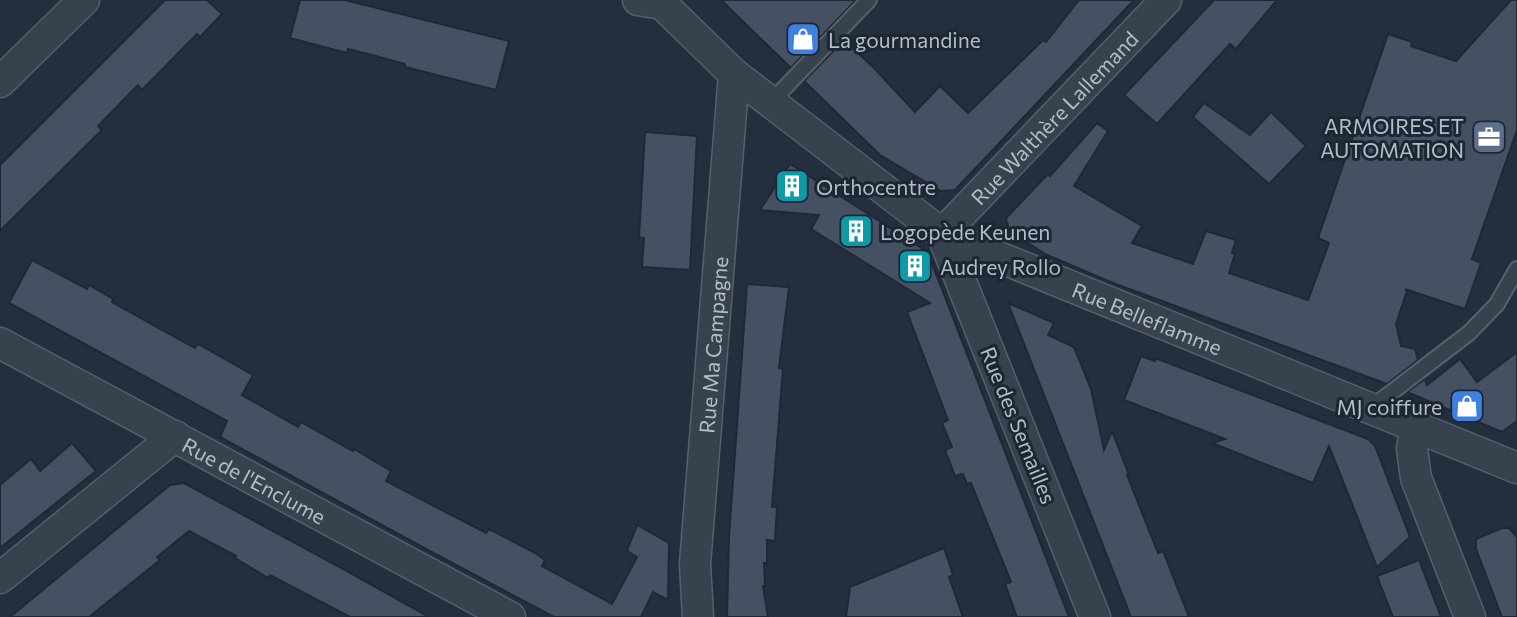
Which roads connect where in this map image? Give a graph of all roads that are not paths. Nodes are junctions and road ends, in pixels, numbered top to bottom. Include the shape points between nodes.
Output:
1 (84, 0) edge
2 (869, 0) edge
3 (1166, 0) edge
4 (653, 1) edge
5 (734, 74) junction
6 (0, 82) edge
7 (771, 102) junction
8 (942, 234) junction
9 (1517, 269) edge
10 (0, 343) edge
11 (1371, 408) junction
12 (1416, 426) junction
13 (175, 436) junction
14 (1517, 468) edge
15 (0, 578) edge
16 (499, 614) edge
17 (698, 617) edge
18 (1096, 617) edge
19 (1470, 617) edge

1 - 6 street
2 - 7 lane
3 - 8 street, Rue Walthère Lallemand
4 - 5 street, Rue Belleflamme
5 - 7 street, Rue Belleflamme
5 - 17 street, Rue Ma Campagne via 695,564
7 - 8 street, Rue Belleflamme
8 - 11 street, Rue Belleflamme
8 - 18 street, Rue des Semailles
9 - 11 lane via 1497,304 1469,333
10 - 13 street, Rue de l'Enclume
11 - 12 street, Rue Belleflamme
12 - 14 street, Rue Belleflamme
12 - 19 street via 1412,449 1416,478
13 - 15 street
13 - 16 street, Rue de l'Enclume

